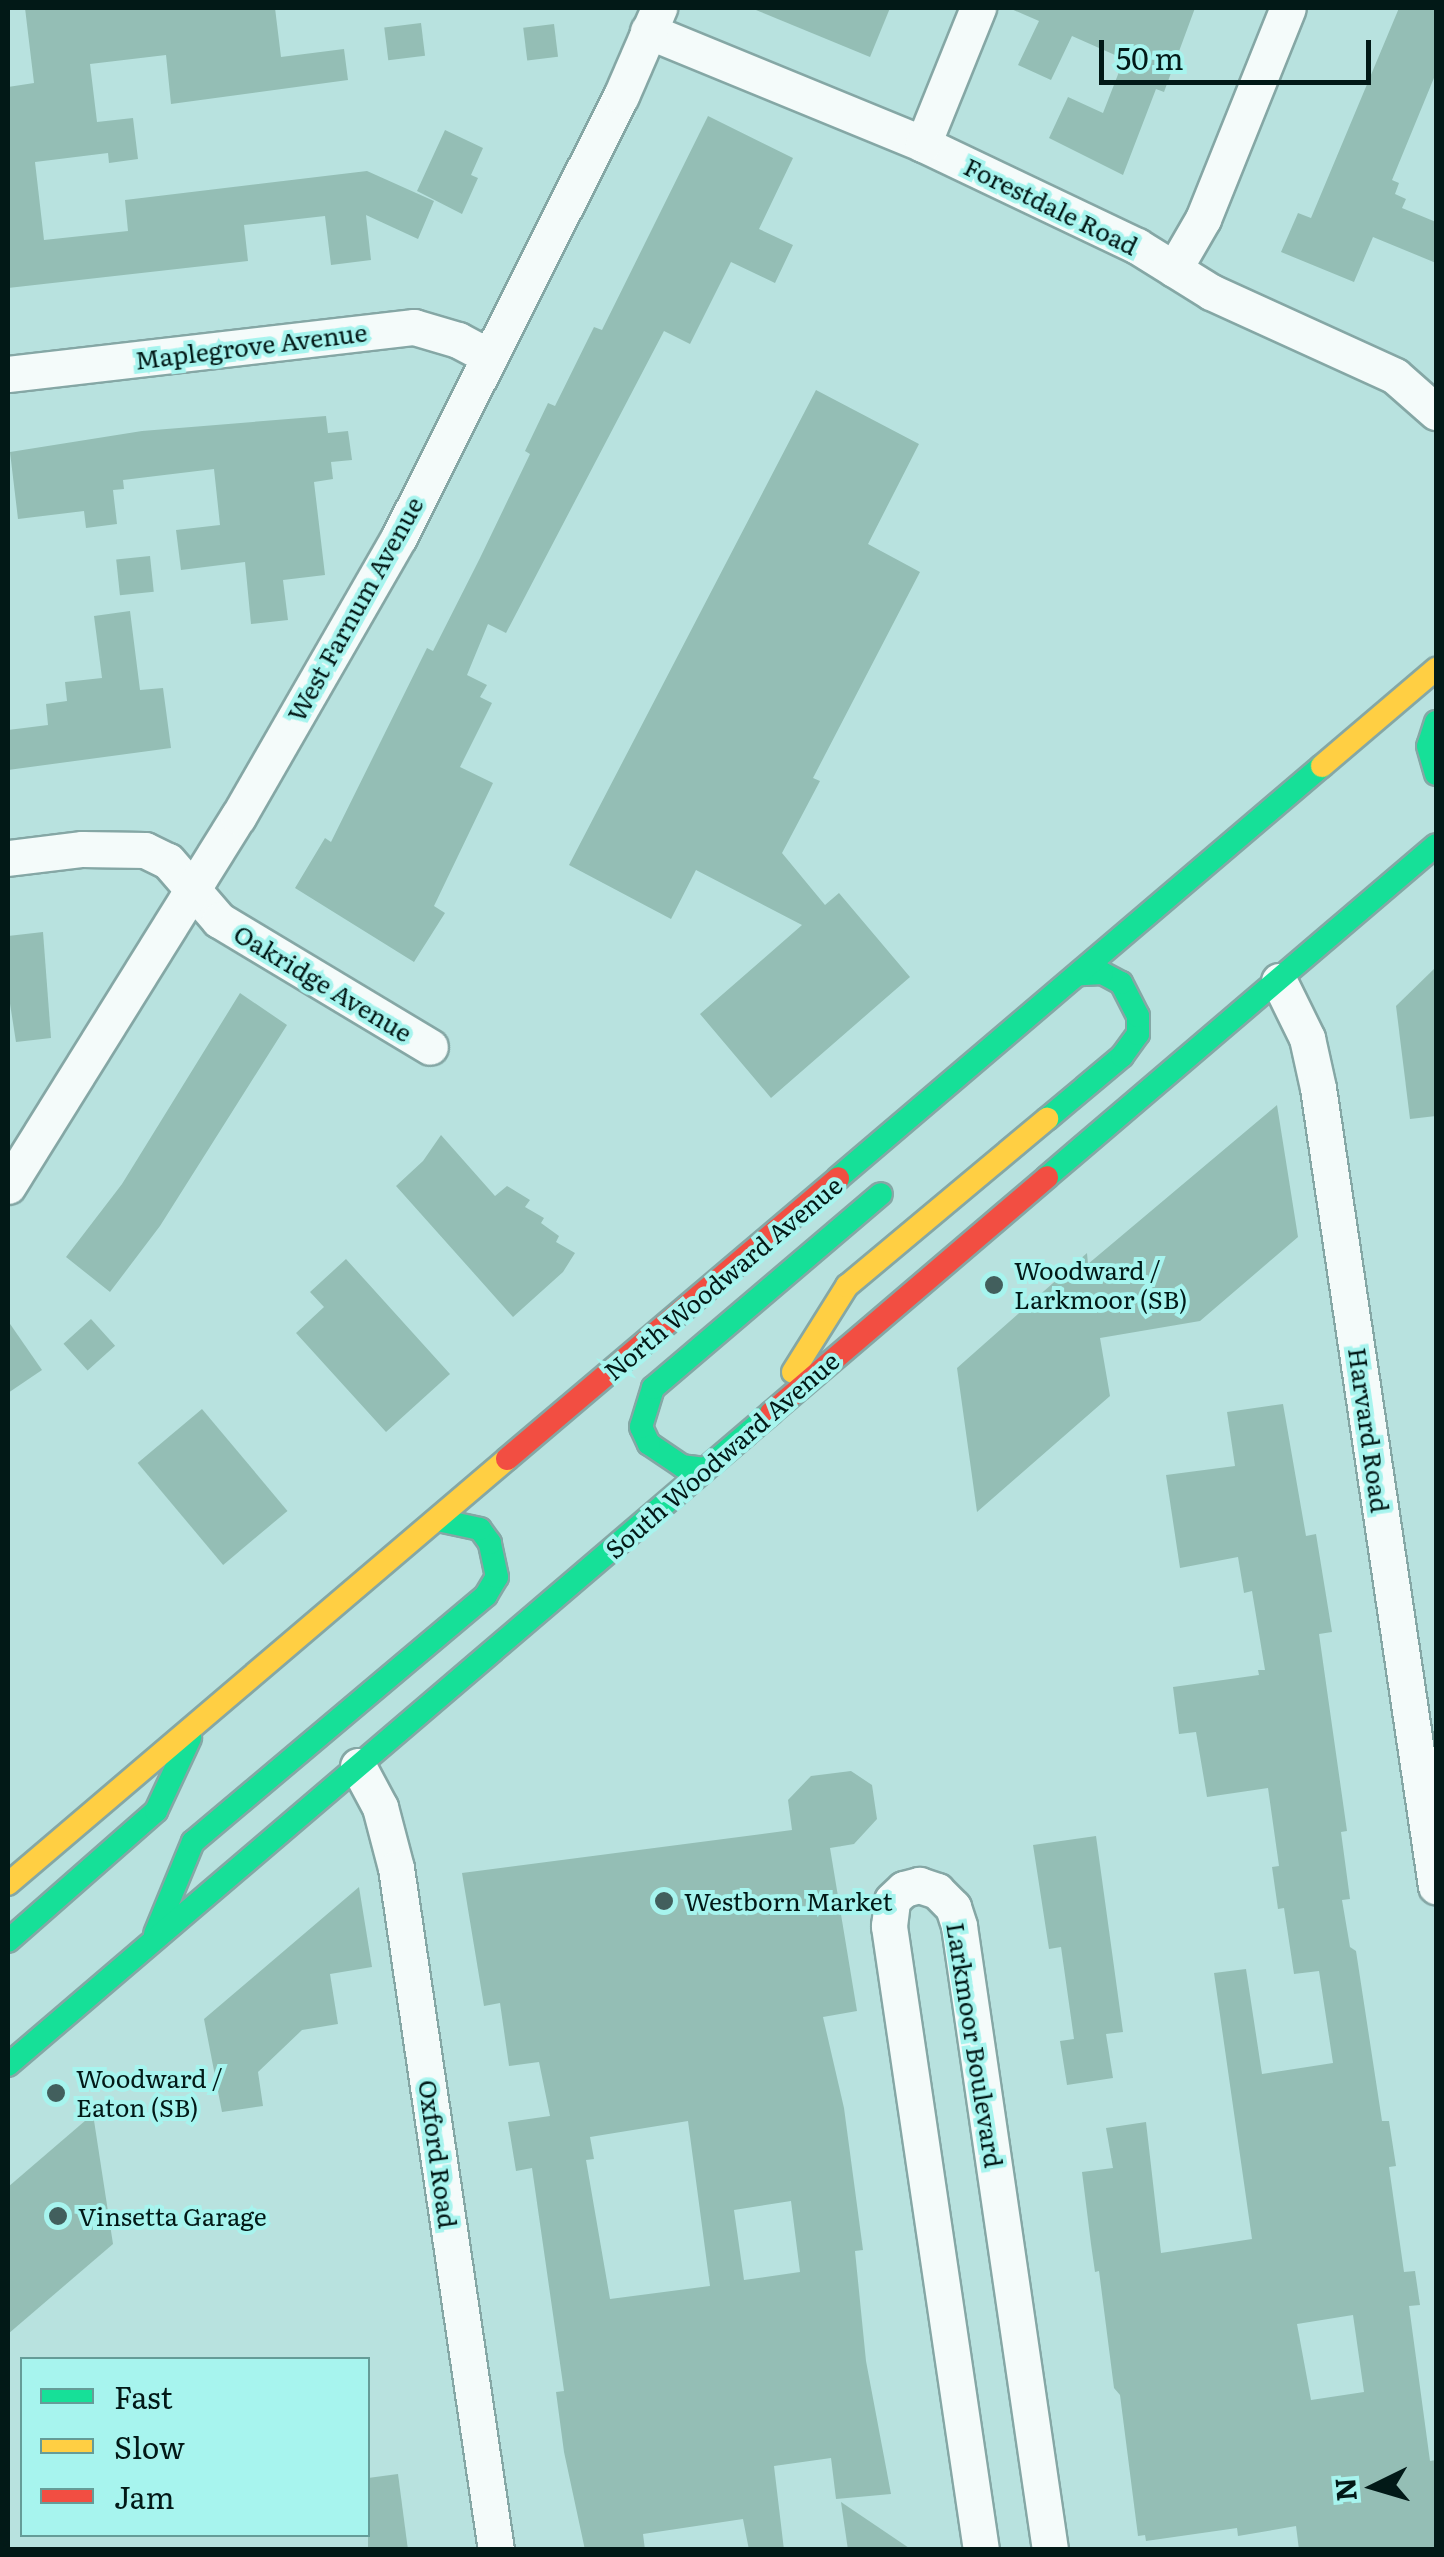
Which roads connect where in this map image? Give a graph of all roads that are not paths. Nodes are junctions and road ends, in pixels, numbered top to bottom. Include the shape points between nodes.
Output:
1 (978, 8) edge
2 (1288, 8) edge
3 (654, 19) edge
4 (923, 144) junction
5 (1174, 269) junction
6 (490, 357) junction
7 (8, 374) edge
8 (1436, 412) edge
9 (1436, 669) edge
10 (1436, 722) edge
11 (1436, 774) edge
12 (1436, 846) edge
13 (8, 858) edge
14 (193, 888) junction
15 (1080, 974) junction
16 (1279, 982) junction
17 (1010, 1034) junction
18 (430, 1047) dead end
19 (972, 1095) dead end
20 (900, 1178) dead end
21 (8, 1186) edge
22 (762, 1421) junction
23 (705, 1469) junction
24 (438, 1520) junction
25 (198, 1721) junction
26 (358, 1766) junction
27 (8, 1884) edge
28 (1436, 1886) edge
29 (8, 1941) edge
30 (152, 1941) junction
31 (8, 2065) edge
32 (496, 2550) edge
33 (980, 2550) edge
34 (1050, 2550) edge

1 - 4 street
2 - 5 street via 1203,219
3 - 4 street, Forestdale Road
3 - 6 street, West Farnum Avenue
4 - 5 street, Forestdale Road
5 - 8 street, Forestdale Road via 1246,310 1395,376
6 - 7 street, Maplegrove Avenue via 414,327
6 - 14 street, West Farnum Avenue via 398,536
9 - 15 main road, North Woodward Avenue
10 - 11 main road via 1428,746
12 - 16 main road, South Woodward Avenue
13 - 14 street, Oakridge Avenue via 145,850 168,860
14 - 18 street, Oakridge Avenue via 218,920
14 - 21 street, West Farnum Avenue
15 - 17 main road, North Woodward Avenue
15 - 22 main road via 1122,982 1138,1016 1138,1034 1122,1056 847,1286
16 - 22 main road, South Woodward Avenue
16 - 28 street, Harvard Road via 1307,1038 1316,1078
17 - 19 main road
17 - 24 main road, North Woodward Avenue
20 - 23 main road via 653,1388 642,1409 649,1444 682,1466
22 - 23 main road, South Woodward Avenue
23 - 26 main road, South Woodward Avenue
24 - 25 main road, North Woodward Avenue
24 - 30 main road via 480,1529 490,1544 498,1577 486,1595 193,1842
25 - 27 main road, North Woodward Avenue
25 - 29 main road via 156,1812
26 - 30 main road, South Woodward Avenue
26 - 32 street, Oxford Road via 380,1807 396,1868
30 - 31 main road, South Woodward Avenue
33 - 34 street, Larkmoor Boulevard via 888,1926 892,1900 919,1885 938,1891 959,1926

